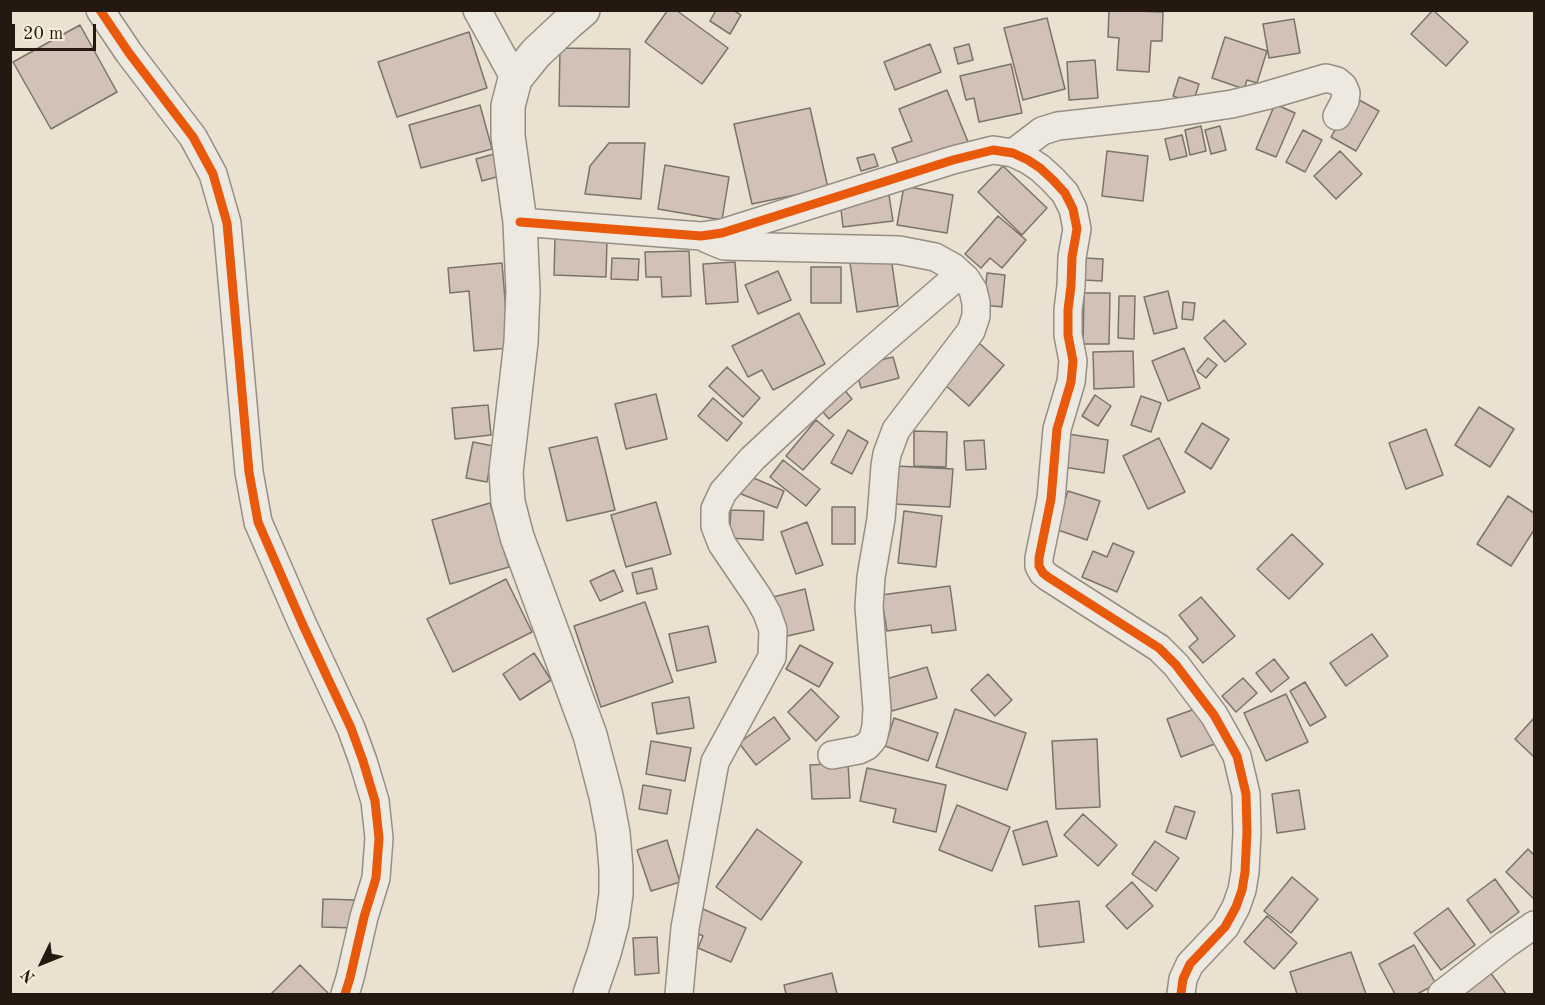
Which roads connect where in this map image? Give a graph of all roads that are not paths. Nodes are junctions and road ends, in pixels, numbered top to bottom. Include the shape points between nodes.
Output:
1 (100, 10) edge
2 (477, 10) edge
3 (583, 10) edge
4 (515, 79) junction
5 (1337, 116) dead end
6 (1013, 153) junction
7 (520, 222) junction
8 (701, 236) junction
9 (960, 274) junction
10 (832, 755) dead end
11 (1534, 925) edge
12 (345, 994) edge
13 (590, 994) edge
14 (679, 994) edge
15 (1181, 994) edge
16 (1443, 994) edge

1 - 12 street via 193,136 213,174 227,223 249,472 258,522 351,728 375,801 379,838 376,879
2 - 4 street
3 - 4 street via 536,53
4 - 7 street via 508,106 508,136
5 - 6 street via 1346,93 1337,81 1326,78 1232,104 1058,126 1042,131
6 - 8 street via 993,150 953,160 722,233
6 - 15 street via 1040,168 1065,193 1077,230 1068,310 1071,382 1057,429 1051,499 1039,566 1048,577 1159,648 1176,665 1214,715 1237,756 1246,794 1242,890 1225,927 1190,964
7 - 8 street
7 - 13 street via 522,321 506,472 508,501 516,537 590,735 613,834 616,894 612,923
8 - 9 street via 724,246 899,250 935,257
9 - 10 street via 973,290 976,303 971,331 896,430 887,454 869,607 877,709 873,739 859,750
9 - 14 street via 752,459 723,492 715,509 715,526 722,544 767,613 773,630 772,657 715,762 685,928
11 - 16 street

